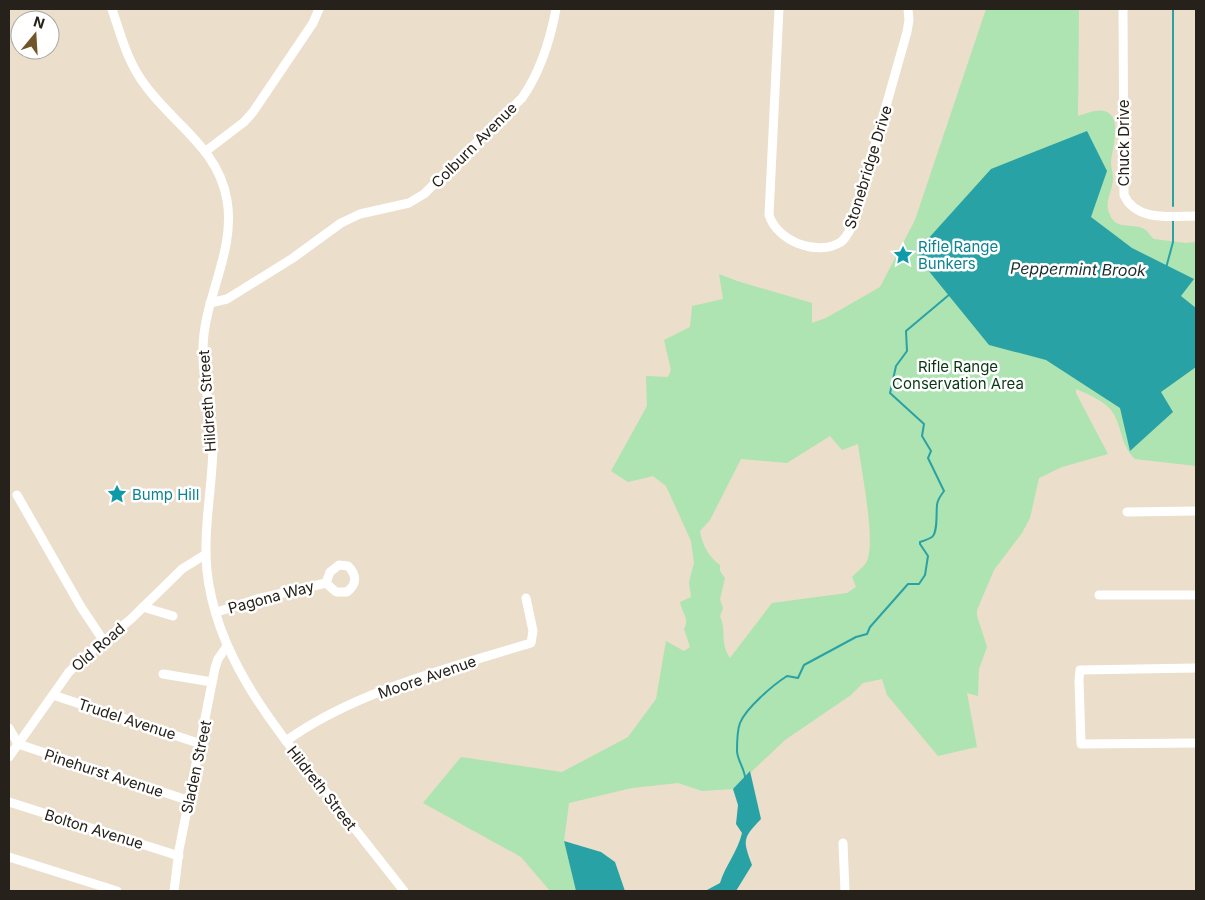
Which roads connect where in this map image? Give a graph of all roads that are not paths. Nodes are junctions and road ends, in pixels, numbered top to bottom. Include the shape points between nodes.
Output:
1 (112, 9) edge
2 (318, 9) edge
3 (556, 9) edge
4 (779, 9) edge
5 (908, 9) edge
6 (1123, 9) edge
7 (206, 152) junction
8 (1196, 216) edge
9 (210, 303) junction
10 (17, 495) dead end
11 (1196, 511) edge
12 (1126, 512) dead end
13 (206, 554) junction
14 (326, 583) dead end
15 (1099, 595) dead end
16 (1196, 595) edge
17 (526, 598) dead end
18 (143, 607) junction
19 (216, 612) junction
20 (173, 616) dead end
21 (103, 640) junction
22 (227, 646) junction
23 (1196, 668) edge
24 (163, 674) dead end
25 (212, 682) junction
26 (53, 695) junction
27 (9, 728) edge
28 (286, 741) junction
29 (1196, 743) edge
30 (18, 744) junction
31 (201, 744) junction
32 (9, 757) edge
33 (190, 801) junction
34 (9, 802) edge
35 (843, 844) dead end
36 (9, 856) edge
37 (179, 856) junction
38 (117, 891) edge
39 (174, 891) edge
40 (404, 891) edge
41 (845, 891) edge

1 - 7 street, Hildreth Street via 132,66 146,87
2 - 7 street via 313,23 253,112
3 - 9 street, Colburn Avenue via 544,57 532,84 438,183 409,203 360,214 341,223 227,299
4 - 5 street, Stonebridge Drive via 769,215 776,230 791,240 822,247 841,241 852,226 907,32
6 - 8 street, Chuck Drive via 1124,195 1128,204 1141,213
7 - 9 street, Hildreth Street via 221,176 229,217 224,258
9 - 13 street, Hildreth Street via 203,336 213,448
10 - 21 street
11 - 12 street
13 - 18 street, Old Road via 182,569
13 - 19 street, Hildreth Street
14 - 19 street, Pagona Way
15 - 16 street
17 - 28 street, Moore Avenue via 533,631 531,642 397,685 306,727
18 - 20 street
18 - 21 street, Old Road
19 - 22 street, Hildreth Street
21 - 26 street, Old Road via 69,672
22 - 25 street, Sladen Street via 218,659
22 - 28 street, Hildreth Street via 239,672
23 - 29 street via 1080,670 1080,744
24 - 25 street
25 - 31 street, Sladen Street
26 - 30 street, Old Road
26 - 31 street, Trudel Avenue
27 - 30 street
28 - 40 street, Hildreth Street
30 - 32 street, Old Road
30 - 33 street, Pinehurst Avenue
31 - 33 street, Sladen Street
33 - 37 street, Sladen Street
34 - 37 street, Bolton Avenue
35 - 41 street
36 - 38 street
37 - 39 street, Sladen Street

